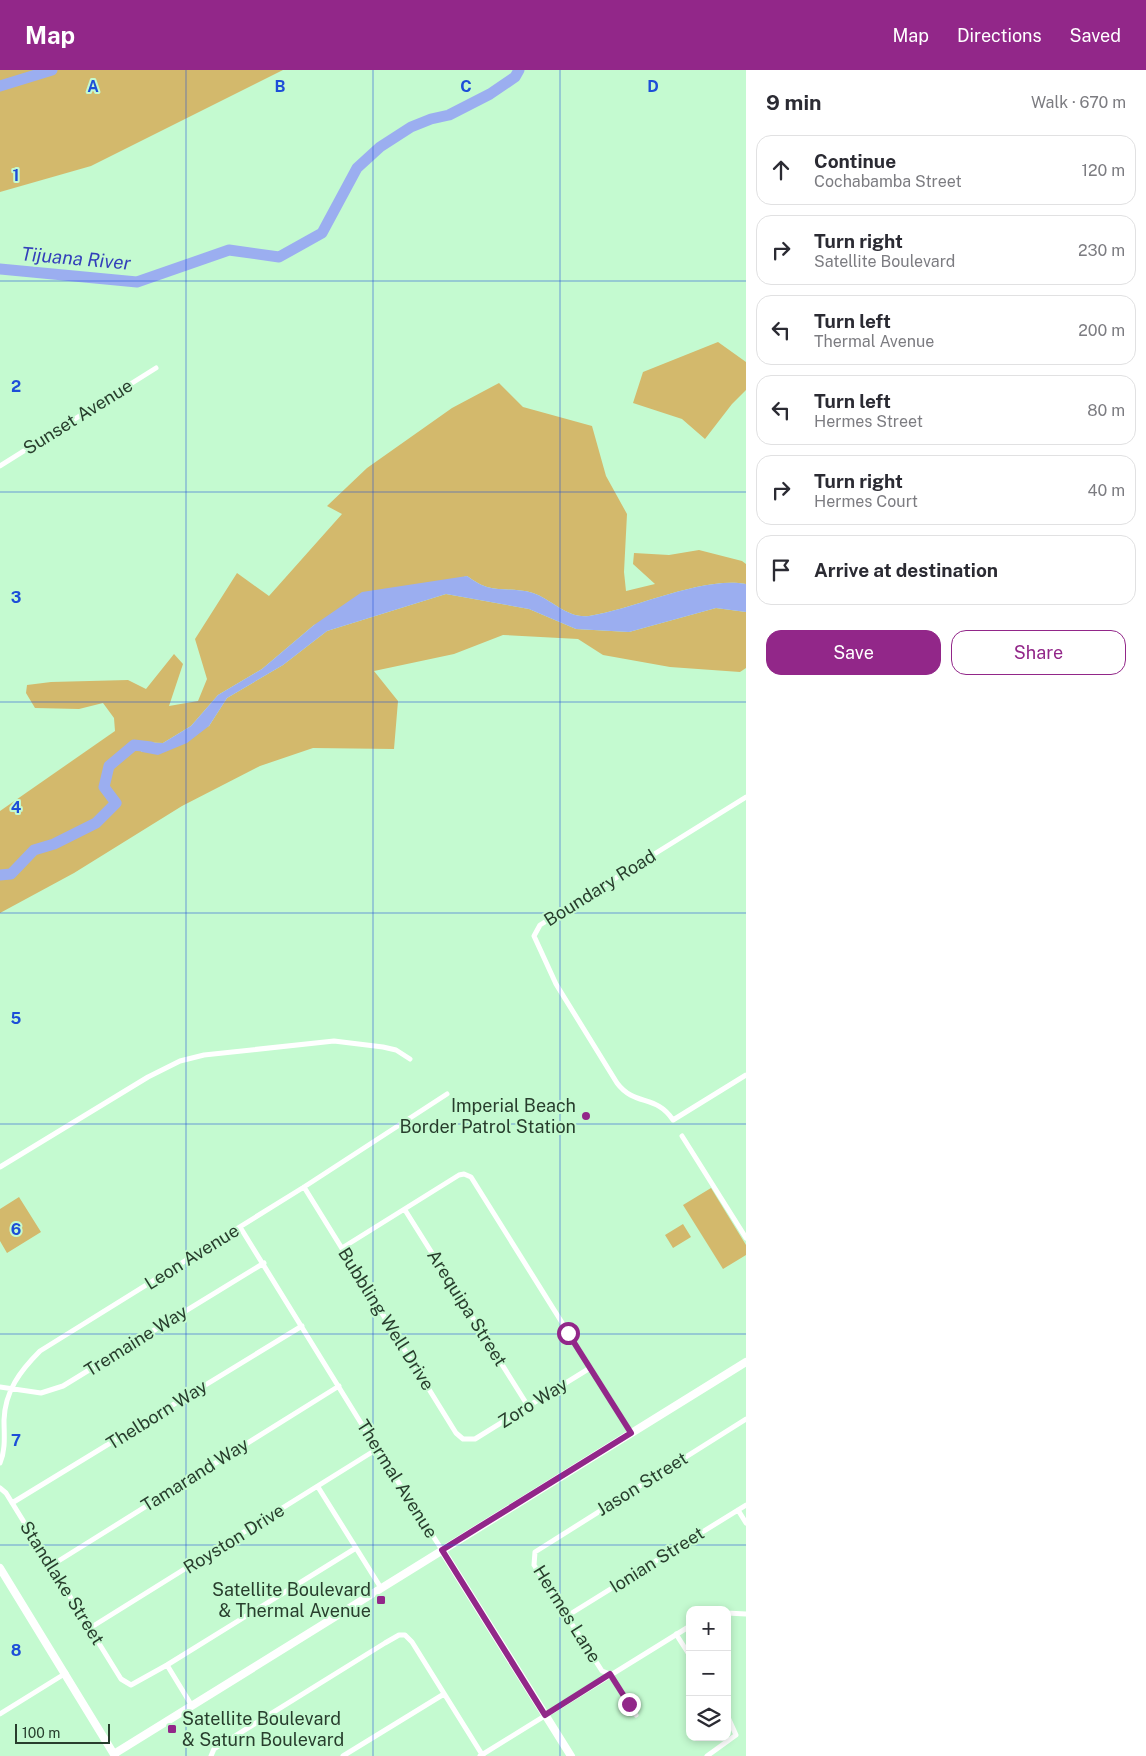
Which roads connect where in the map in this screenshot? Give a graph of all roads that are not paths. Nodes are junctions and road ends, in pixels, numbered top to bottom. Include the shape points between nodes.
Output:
1 (156, 368) dead end
2 (0, 466) edge
3 (746, 796) edge
4 (410, 1059) dead end
5 (746, 1075) edge
6 (447, 1094) dead end
7 (682, 1136) dead end
8 (0, 1167) edge
9 (304, 1187) junction
10 (405, 1210) junction
11 (240, 1227) junction
12 (746, 1238) edge
13 (342, 1248) junction
14 (264, 1263) junction
15 (302, 1326) junction
16 (746, 1362) edge
17 (590, 1368) junction
18 (339, 1386) junction
19 (0, 1387) edge
20 (11, 1387) junction
21 (528, 1406) junction
22 (746, 1419) edge
23 (631, 1433) junction
24 (475, 1439) joint
25 (377, 1449) junction
26 (0, 1463) edge
27 (318, 1487) junction
28 (0, 1488) edge
29 (12, 1503) junction
30 (746, 1505) edge
31 (738, 1510) junction
32 (746, 1523) edge
33 (356, 1548) junction
34 (537, 1549) joint
35 (442, 1550) junction
36 (52, 1565) junction
37 (0, 1568) edge
38 (381, 1588) junction
39 (731, 1613) edge
40 (746, 1614) edge
41 (567, 1616) junction
42 (90, 1628) junction
43 (686, 1628) edge
44 (676, 1634) junction
45 (687, 1651) edge
46 (167, 1665) junction
47 (66, 1673) junction
48 (610, 1674) junction
49 (444, 1694) junction
50 (192, 1706) junction
51 (0, 1714) edge
52 (545, 1715) junction
53 (636, 1715) dead end
54 (731, 1724) edge
55 (731, 1739) edge
56 (728, 1741) edge
57 (114, 1755) edge
58 (211, 1756) edge
59 (343, 1756) edge
60 (482, 1756) edge
61 (571, 1756) edge
62 (707, 1756) edge

1 - 2 street, Sunset Avenue
3 - 5 street, Boundary Road via 540,925 535,939 592,1048 621,1089 630,1096 662,1106 673,1120
4 - 8 street via 389,1048 348,1041 204,1055 180,1061
6 - 9 street, Leon Avenue
7 - 12 street
9 - 11 street, Leon Avenue
9 - 13 street, Bubbling Well Drive
10 - 13 street
10 - 17 street via 459,1175 464,1174 475,1181
10 - 21 street, Arequipa Street
11 - 14 street, Thermal Avenue
11 - 20 street, Leon Avenue via 40,1352
13 - 24 street, Bubbling Well Drive via 456,1433 463,1439
14 - 15 street, Thermal Avenue
14 - 20 street, Tremaine Way via 62,1386 42,1392 24,1392
15 - 18 street, Thermal Avenue
15 - 29 street, Thelborn Way
16 - 23 street
17 - 21 street, Zoro Way
17 - 23 street
18 - 25 street, Thermal Avenue
18 - 36 street, Tamarand Way
19 - 20 street, Tremaine Way
20 - 26 street, Leon Avenue
21 - 24 street, Zoro Way
22 - 34 street, Jason Street
23 - 35 street
25 - 27 street, Royston Drive
25 - 35 street, Thermal Avenue
27 - 33 street
27 - 42 street, Royston Drive
28 - 29 street, Standlake Street
29 - 36 street, Standlake Street
30 - 31 street, Ionian Street
31 - 32 street
31 - 41 street, Ionian Street
33 - 38 street
33 - 46 street
34 - 41 street, Hermes Lane via 532,1560 534,1565
35 - 38 street
35 - 52 street, Thermal Avenue
36 - 42 street, Standlake Street
37 - 47 street
38 - 50 street
39 - 40 street
41 - 48 street, Hermes Lane via 602,1671
42 - 46 street, Standlake Street via 123,1682 135,1684
43 - 44 street
44 - 45 street
44 - 48 street
46 - 50 street
47 - 51 street
47 - 57 street
48 - 52 street
48 - 53 street, Hermes Lane
49 - 58 street via 409,1638 406,1635 394,1637 214,1749
49 - 59 street
49 - 60 street
50 - 57 street
52 - 60 street
52 - 61 street, Thermal Avenue
54 - 55 street via 736,1735
56 - 62 street

